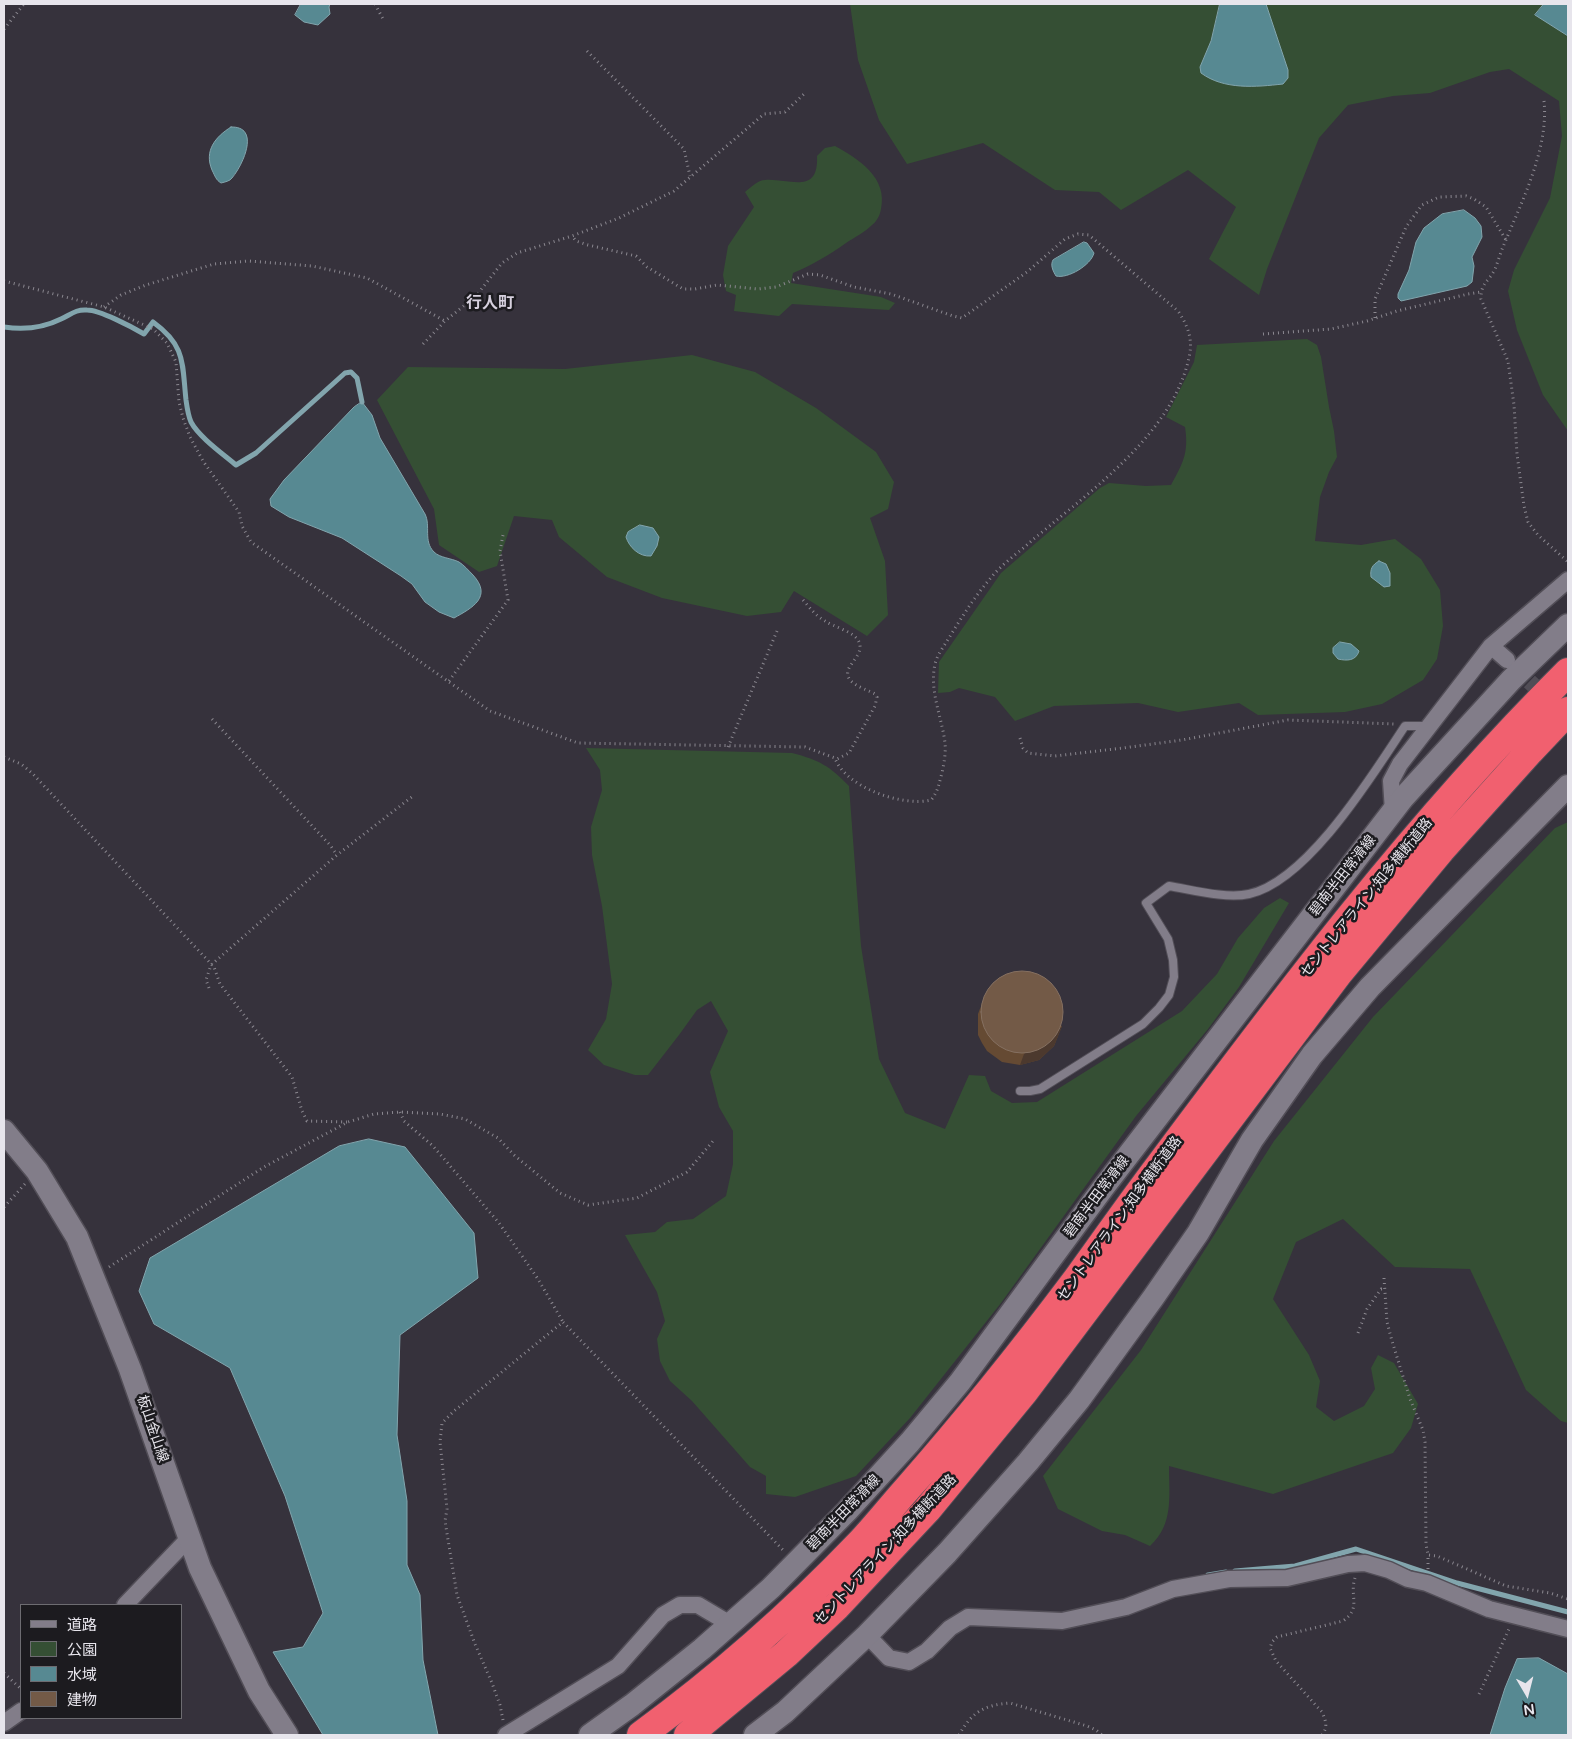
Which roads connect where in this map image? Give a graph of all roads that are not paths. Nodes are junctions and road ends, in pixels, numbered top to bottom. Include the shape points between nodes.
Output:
1 (1568, 580) edge
2 (1568, 625) edge
3 (1491, 646) junction
4 (1507, 660) tunnel mouth
5 (1568, 672) edge
6 (1568, 711) edge
7 (1429, 726) junction
8 (1568, 786) edge
9 (1393, 811) junction
10 (1020, 1090) dead end
11 (4, 1131) edge
12 (190, 1536) junction
13 (126, 1604) edge
14 (730, 1624) junction
15 (1568, 1629) edge
16 (867, 1635) junction
17 (20, 1712) edge
18 (4, 1723) edge
19 (505, 1732) edge
20 (287, 1735) edge
21 (590, 1735) edge
22 (641, 1735) edge
23 (688, 1735) edge
24 (755, 1735) edge

1 - 3 street
2 - 9 main road, 碧南半田常滑線 via 1512,680
3 - 4 street
3 - 7 street
5 - 22 highway, セントレアライン;知多横断道路 via 1475,769 1404,850 1300,979 1074,1282 938,1453 862,1540 767,1634
6 - 23 highway, セントレアライン;知多横断道路 via 1442,850 1338,974 1024,1392 927,1510 837,1606 786,1654
7 - 9 street via 1390,781
7 - 10 lane via 1406,726 1342,819 1289,873 1270,885 1249,894 1230,895 1169,886 1146,903 1168,938 1174,977 1168,995 1143,1024 1040,1089
8 - 16 main road via 1370,988 1312,1055 1252,1140 1198,1233 1079,1400 954,1546
9 - 14 main road, 碧南半田常滑線 via 1103,1188 960,1382 847,1511 771,1588
11 - 12 main road, 板山金山線 via 37,1170 77,1237 130,1368
12 - 13 street
12 - 20 main road, 板山金山線 via 200,1568 259,1691
14 - 19 street via 698,1606 680,1606 663,1615 618,1666
14 - 21 main road, 碧南半田常滑線 via 632,1705
15 - 16 street via 1489,1609 1427,1583 1365,1563 1329,1567 1287,1578 1230,1579 1173,1589 1126,1607 1062,1621 968,1617 909,1662 889,1658
16 - 24 main road via 785,1712
17 - 18 street

